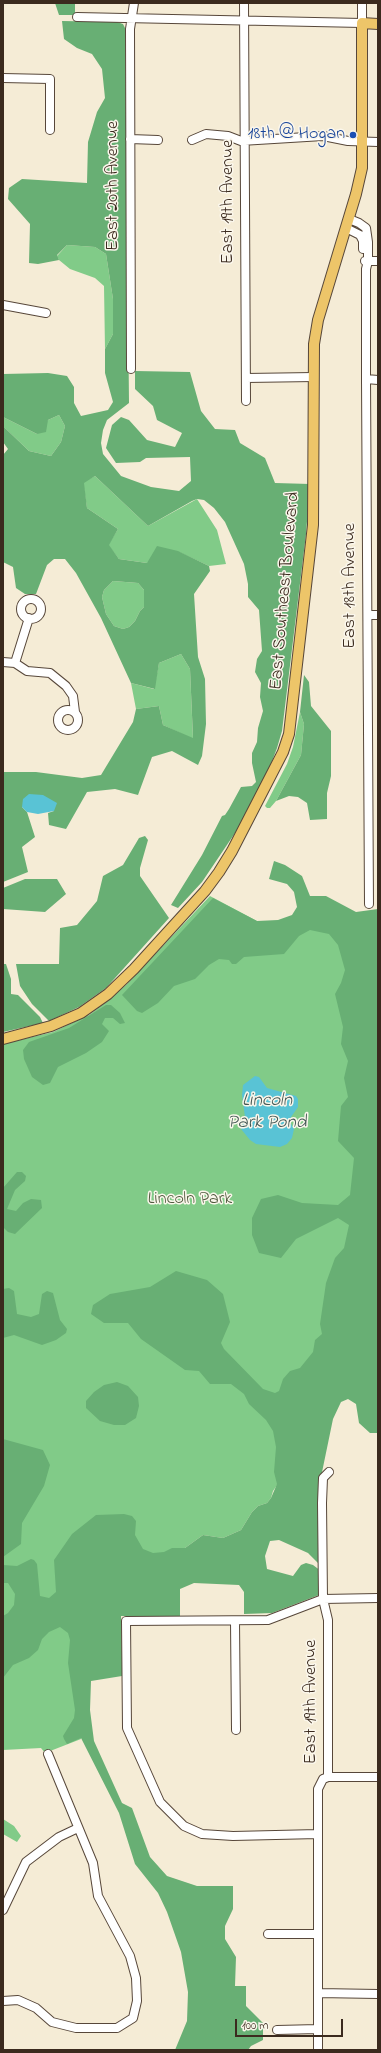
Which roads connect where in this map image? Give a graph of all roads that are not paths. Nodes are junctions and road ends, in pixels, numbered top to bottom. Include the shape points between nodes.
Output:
1 (134, 3) edge
2 (244, 3) edge
3 (362, 3) edge
4 (77, 17) dead end
5 (132, 19) junction
6 (244, 22) junction
7 (362, 23) junction
8 (378, 24) edge
9 (3, 78) edge
10 (50, 130) dead end
11 (130, 139) junction
12 (158, 140) dead end
13 (192, 140) dead end
14 (244, 141) junction
15 (363, 142) junction
16 (378, 142) edge
17 (347, 224) junction
18 (378, 262) edge
19 (366, 264) junction
20 (3, 304) edge
21 (46, 313) dead end
22 (131, 369) dead end
23 (314, 377) junction
24 (246, 378) junction
25 (366, 380) junction
26 (378, 380) edge
27 (246, 401) dead end
28 (368, 615) junction
29 (378, 615) edge
30 (29, 618) dead end
31 (3, 662) edge
32 (15, 663) junction
33 (75, 712) dead end
34 (369, 855) junction
35 (378, 855) edge
36 (369, 904) dead end
37 (3, 1039) edge
38 (329, 1472) dead end
39 (378, 1598) edge
40 (323, 1599) junction
41 (235, 1621) junction
42 (236, 1730) dead end
43 (48, 1754) dead end
44 (378, 1776) edge
45 (328, 1777) junction
46 (78, 1828) junction
47 (318, 1834) junction
48 (3, 1910) edge
49 (268, 1934) dead end
50 (318, 1934) junction
51 (318, 1993) junction
52 (378, 1994) edge
53 (3, 2001) edge
54 (278, 2030) dead end
55 (318, 2030) junction
56 (318, 2050) edge

1 - 5 street, East 20th Avenue
2 - 6 street, East 19th Avenue
3 - 7 street
4 - 5 street
5 - 6 street
5 - 11 street, East 20th Avenue
6 - 7 street
6 - 14 street, East 19th Avenue
7 - 8 main road
7 - 15 main road
9 - 10 street via 50,79
11 - 12 street
11 - 22 street, East 20th Avenue
13 - 14 street via 206,134 228,136
14 - 15 street via 323,136
14 - 24 street, East 19th Avenue
15 - 16 street
15 - 17 main road via 360,178
17 - 19 street, East 18th Avenue via 362,238
17 - 23 main road, East Southeast Boulevard via 318,320 314,344
18 - 19 street
19 - 25 street, East 18th Avenue
20 - 21 street
23 - 24 street
23 - 37 main road, East Southeast Boulevard via 313,525 289,734 277,767 237,841 205,891 134,969 93,1006 51,1026
24 - 27 street, East 19th Avenue
25 - 26 street
25 - 28 street, East 18th Avenue
28 - 29 street
28 - 34 street, East 18th Avenue
30 - 32 street
31 - 32 street
32 - 33 street via 27,671 50,674 66,686 73,696
34 - 35 street
34 - 36 street, East 18th Avenue
38 - 40 street, East 19th Avenue via 323,1478 322,1487
39 - 40 street
40 - 41 street via 276,1618
40 - 45 street, East 19th Avenue via 328,1620
41 - 42 street
41 - 47 street via 126,1621 127,1728 160,1802 184,1826 202,1834 233,1836
43 - 46 street
44 - 45 street
45 - 47 street, East 19th Avenue via 323,1779 318,1789
46 - 48 street via 59,1837 26,1862
46 - 53 street via 94,1863 98,1896 130,1956 136,1978 137,2001 133,2018 117,2028 76,2028 52,2022 36,2008 18,2000
47 - 50 street, East 19th Avenue
49 - 50 street
50 - 51 street, East 19th Avenue
51 - 52 street
51 - 55 street, East 19th Avenue
54 - 55 street
55 - 56 street, East 19th Avenue

